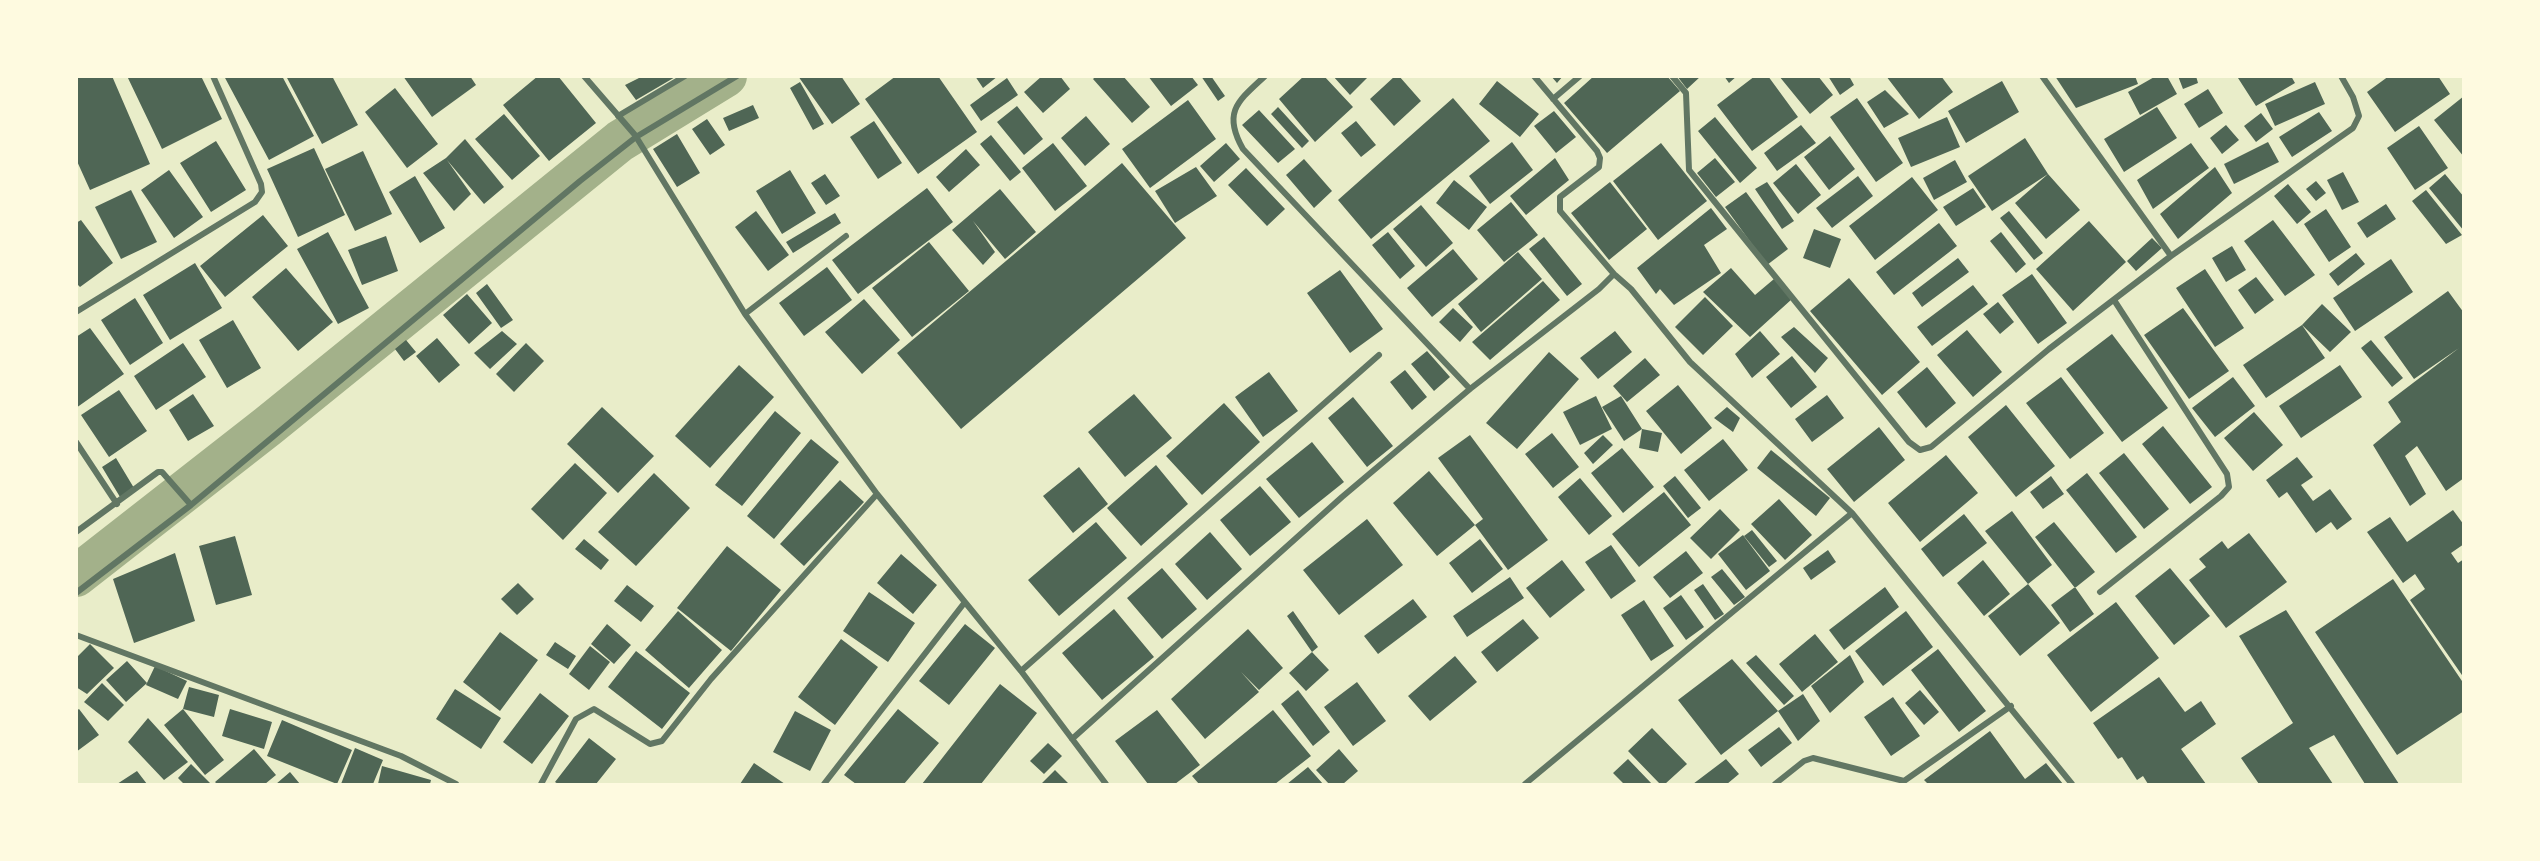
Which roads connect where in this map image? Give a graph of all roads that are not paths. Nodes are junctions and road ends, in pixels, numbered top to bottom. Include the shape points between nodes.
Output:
1 (213, 76) edge
2 (584, 76) edge
3 (685, 76) edge
4 (737, 76) edge
5 (1265, 76) edge
6 (1534, 76) edge
7 (1580, 76) edge
8 (1672, 76) edge
9 (2042, 76) edge
10 (2340, 76) edge
11 (1553, 99) junction
12 (618, 116) junction
13 (636, 136) junction
14 (846, 236) dead end
15 (2170, 256) junction
16 (1614, 274) junction
17 (2114, 300) junction
18 (76, 312) edge
19 (745, 314) junction
20 (1379, 355) dead end
21 (1470, 389) junction
22 (76, 442) edge
23 (877, 494) junction
24 (117, 504) junction
25 (192, 505) junction
26 (1852, 513) junction
27 (76, 532) edge
28 (2100, 592) dead end
29 (76, 593) edge
30 (965, 602) junction
31 (76, 635) edge
32 (1021, 671) junction
33 (2011, 706) junction
34 (1072, 739) junction
35 (456, 784) edge
36 (541, 784) edge
37 (825, 784) edge
38 (1106, 784) edge
39 (1525, 784) edge
40 (1775, 784) edge
41 (2072, 784) edge

1 - 18 street via 262,192 255,202
2 - 12 street
3 - 12 street
4 - 13 street
5 - 21 street via 1238,100 1233,113 1234,133 1243,148
6 - 11 street
7 - 11 street
8 - 17 street via 1686,93 1689,170 1909,442 1920,450 1931,447
9 - 15 street
10 - 15 street via 2359,116 2353,128
11 - 16 street via 1600,158 1599,167 1560,197 1560,211
12 - 13 street
13 - 19 street
13 - 25 street
14 - 19 street
15 - 17 street
16 - 21 street
16 - 26 street via 1631,289 1690,362
17 - 28 street via 2227,474 2229,487
19 - 23 street
20 - 32 street
21 - 34 street via 1342,497
22 - 24 street
23 - 30 street
23 - 36 street via 711,679 662,741 650,744 594,709 584,712 576,719
24 - 25 street via 155,473 162,472
24 - 27 street
25 - 29 street
26 - 33 street
26 - 39 street
30 - 32 street
30 - 37 street
31 - 35 street via 401,756
32 - 34 street
33 - 40 street via 1904,781 1813,758
33 - 41 street
34 - 38 street

